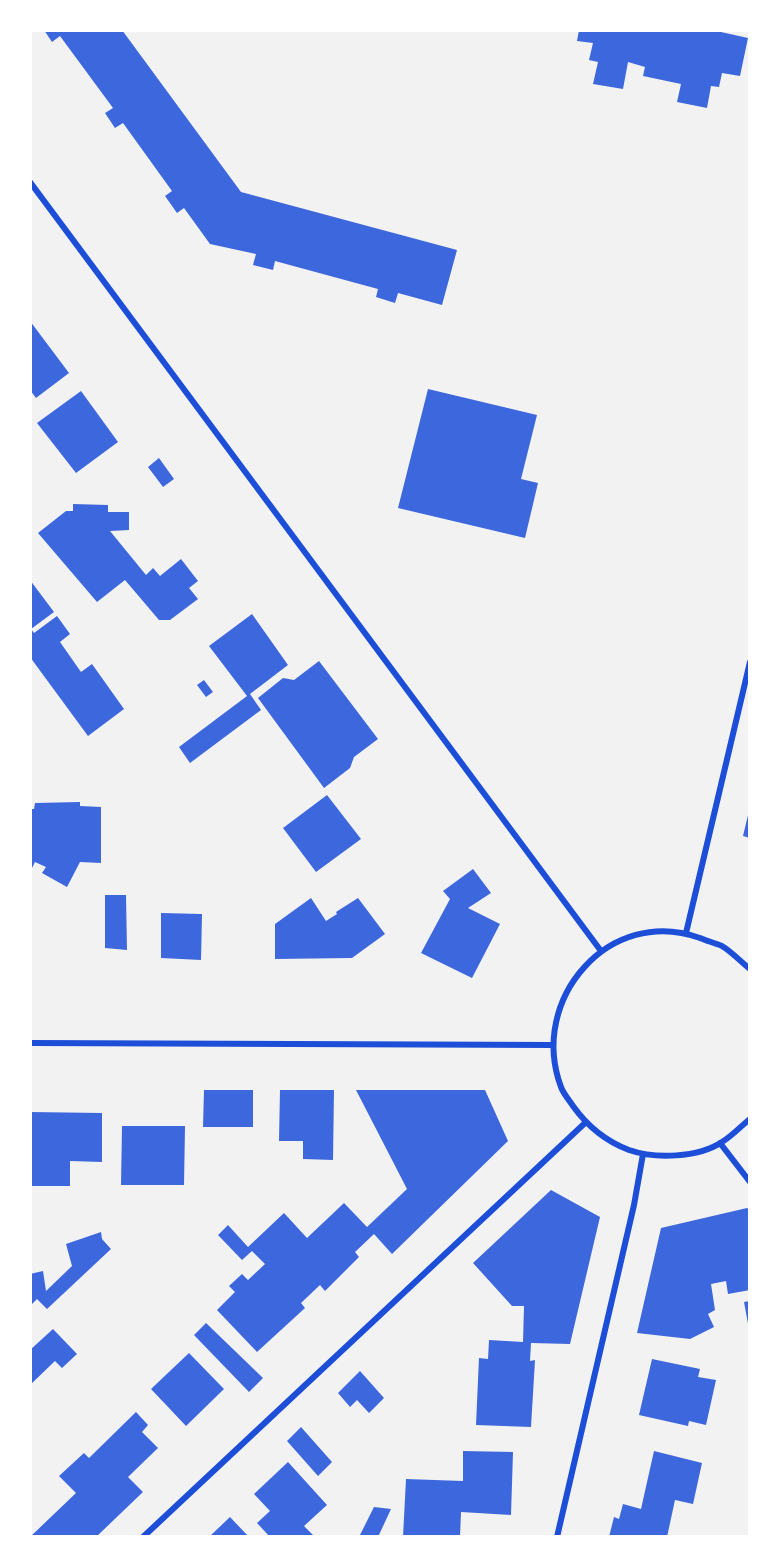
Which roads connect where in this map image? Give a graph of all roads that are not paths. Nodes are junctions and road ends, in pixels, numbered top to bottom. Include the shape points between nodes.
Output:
1 (30, 182) edge
2 (750, 662) edge
3 (686, 933) junction
4 (601, 951) junction
5 (750, 969) edge
6 (30, 1043) edge
7 (553, 1045) junction
8 (750, 1119) edge
9 (585, 1123) junction
10 (720, 1143) junction
11 (643, 1154) junction
12 (750, 1182) edge
13 (143, 1537) edge
14 (556, 1537) edge

1 - 4 street
2 - 3 street
3 - 4 street via 656,932 628,938
3 - 5 street via 721,946
4 - 7 street via 575,977 566,993 558,1010
6 - 7 street
7 - 9 street via 561,1088
8 - 10 street
9 - 11 street via 612,1143
9 - 13 street
10 - 11 street via 683,1156
10 - 12 street
11 - 14 street

